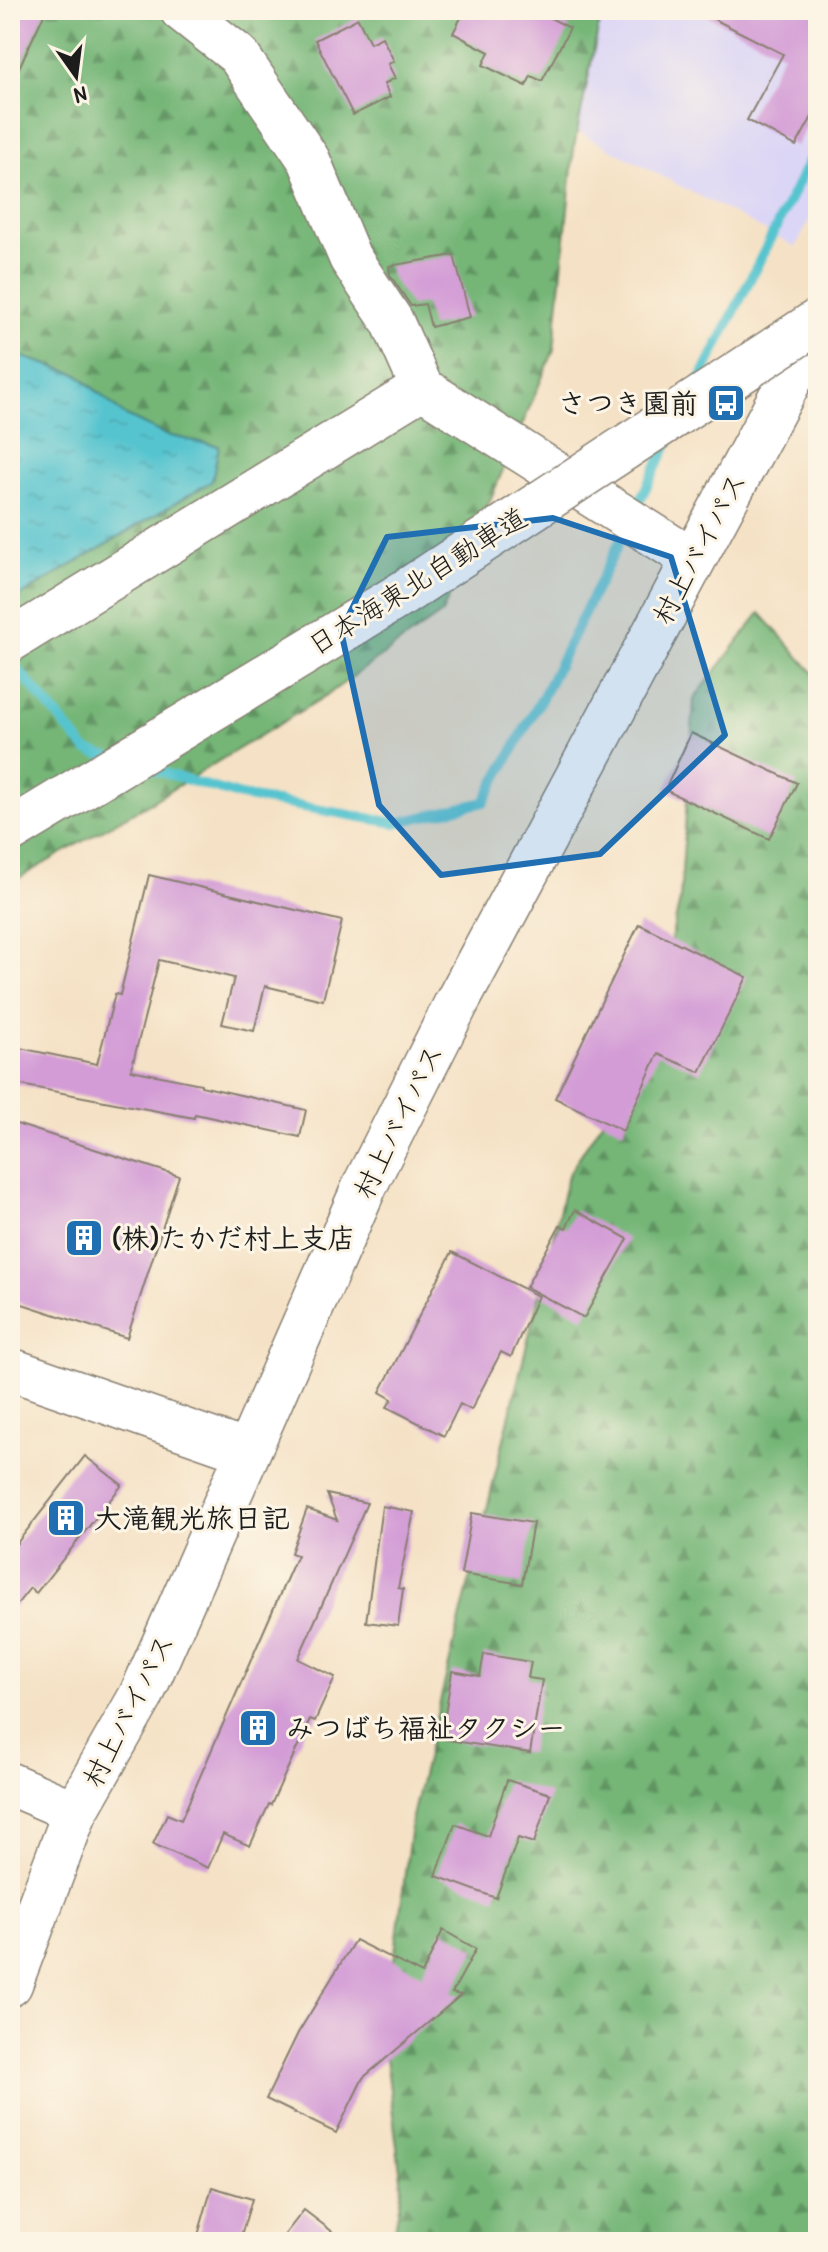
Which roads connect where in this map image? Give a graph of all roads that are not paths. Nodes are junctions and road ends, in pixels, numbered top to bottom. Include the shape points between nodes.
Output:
1 (181, 10) edge
2 (818, 324) edge
3 (422, 388) junction
4 (693, 560) junction
5 (10, 641) edge
6 (10, 831) edge
7 (10, 1369) edge
8 (248, 1452) junction
9 (10, 1784) edge
10 (75, 1812) junction
11 (10, 1984) edge

1 - 3 street via 238,55 309,160 350,258 392,321
2 - 4 highway, 村上バイパス
2 - 6 highway, 日本海東北自動車道, bridge via 402,594
3 - 4 street
3 - 5 street
4 - 8 highway, 村上バイパス via 387,1142
7 - 8 street
8 - 10 highway, 村上バイパス via 141,1696
9 - 10 street
10 - 11 highway, 村上バイパス

